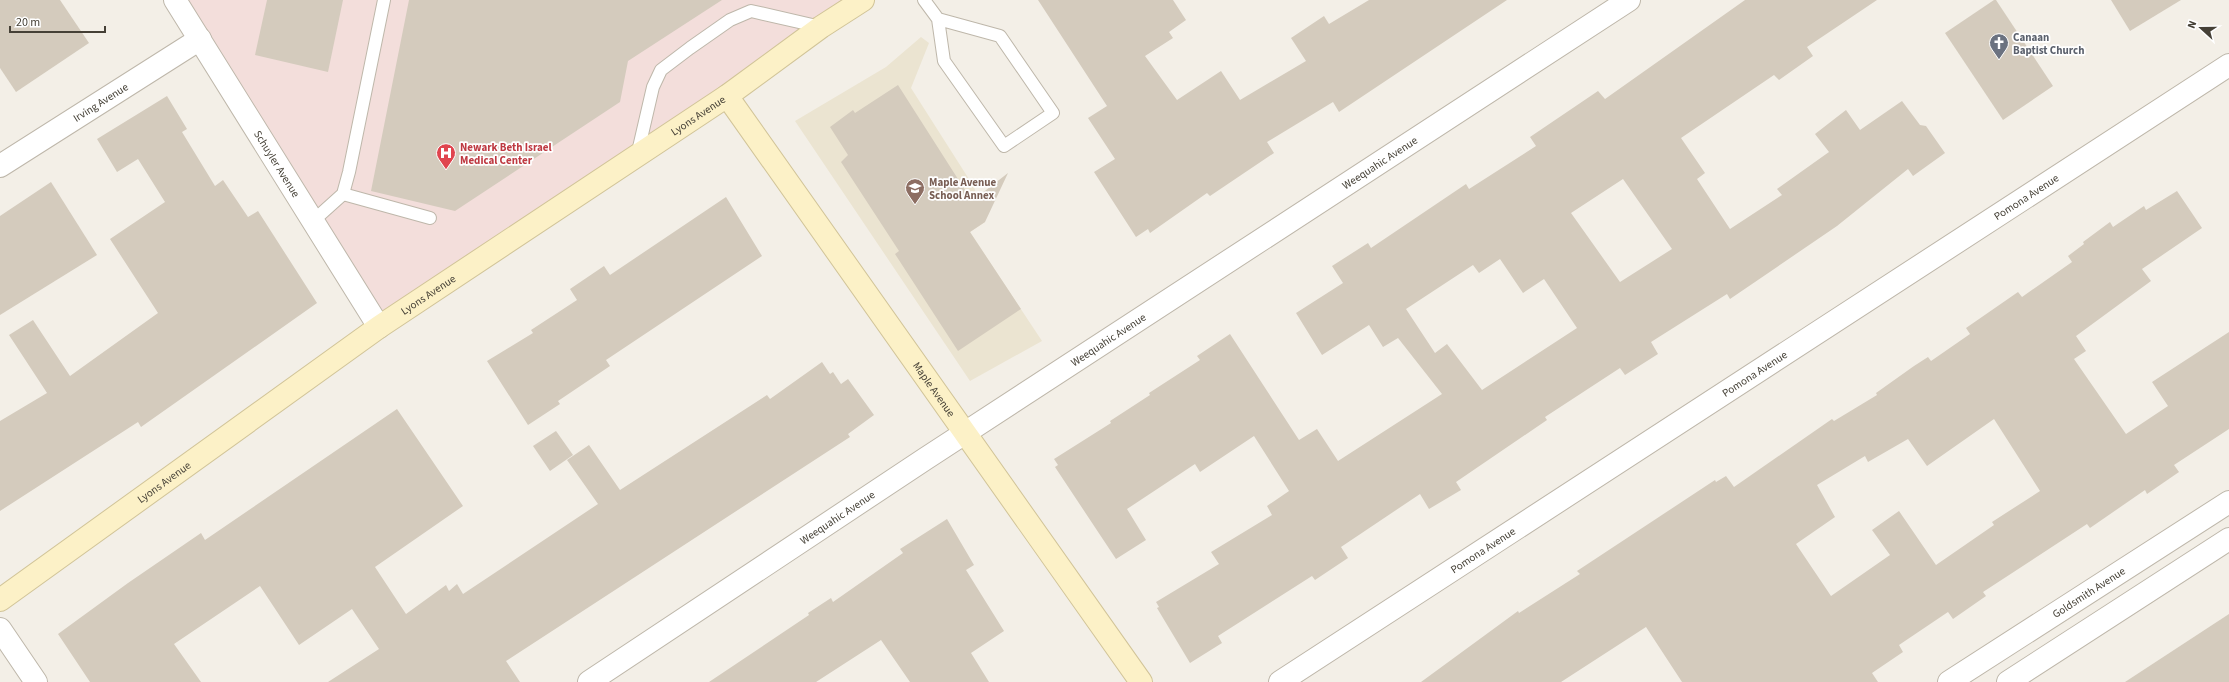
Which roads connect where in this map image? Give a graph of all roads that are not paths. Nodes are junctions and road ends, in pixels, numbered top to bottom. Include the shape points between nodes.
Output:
1 (175, 0) edge
2 (384, 0) edge
3 (863, 0) edge
4 (924, 0) edge
5 (1629, 0) edge
6 (938, 19) junction
7 (821, 26) junction
8 (200, 39) junction
9 (2229, 66) edge
10 (727, 96) junction
11 (637, 157) junction
12 (0, 166) edge
13 (343, 194) junction
14 (430, 218) dead end
15 (313, 221) junction
16 (379, 328) junction
17 (966, 433) junction
18 (2226, 509) edge
19 (2229, 538) edge
20 (0, 600) edge
21 (0, 629) edge
22 (2007, 645) junction
23 (2016, 677) edge
24 (36, 682) edge
25 (589, 682) edge
26 (1142, 682) edge
27 (1280, 682) edge
28 (1949, 682) edge

1 - 8 street, Schuyler Avenue
2 - 13 lane via 350,172
3 - 7 main road, Lyons Avenue
4 - 6 lane
5 - 17 street, Weequahic Avenue
6 - 6 lane via 944,61 1004,146 1053,113 1000,36
7 - 10 main road, Lyons Avenue
7 - 11 lane via 751,11 730,20 690,48 661,70 658,76 653,87
8 - 12 street, Irving Avenue
8 - 15 street, Schuyler Avenue
9 - 27 street, Pomona Avenue
10 - 11 main road, Lyons Avenue
10 - 17 main road, Maple Avenue
11 - 16 main road, Lyons Avenue
13 - 14 lane
13 - 15 lane
15 - 16 street, Schuyler Avenue
16 - 20 main road, Lyons Avenue
17 - 25 street, Weequahic Avenue
17 - 26 main road, Maple Avenue
18 - 22 street, Goldsmith Avenue
19 - 23 street
21 - 24 street
22 - 23 street
22 - 28 street, Goldsmith Avenue

